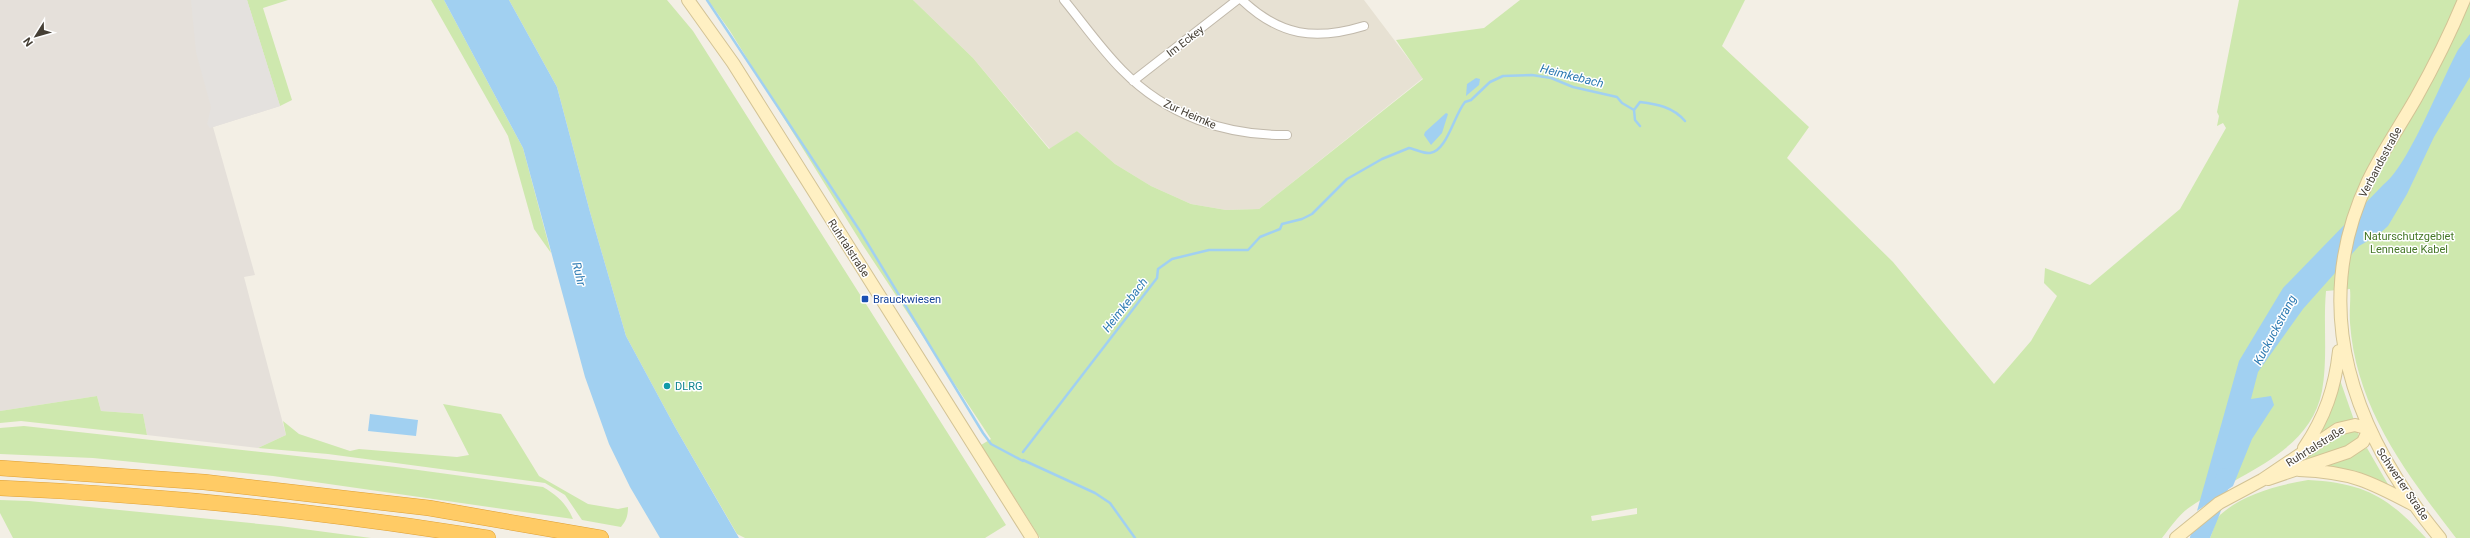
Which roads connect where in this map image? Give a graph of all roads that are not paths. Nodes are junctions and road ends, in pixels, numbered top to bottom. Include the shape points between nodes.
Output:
1 (688, 0) edge
2 (1064, 0) edge
3 (1237, 0) edge
4 (1242, 0) edge
5 (2464, 0) edge
6 (1364, 26) dead end
7 (1133, 81) junction
8 (1287, 136) dead end
9 (2341, 336) junction
10 (2369, 429) junction
11 (2301, 454) junction
12 (0, 468) edge
13 (2299, 470) junction
14 (2262, 480) junction
15 (0, 488) edge
16 (2417, 507) junction
17 (2180, 534) edge
18 (488, 538) edge
19 (601, 538) edge
20 (1032, 538) edge
21 (2440, 538) edge

1 - 20 main road, Ruhrtalstraße via 733,63
2 - 7 street, Zur Heimke
3 - 7 street, Im Eckey
4 - 6 street via 1276,26 1305,34 1324,35
5 - 9 main road, Verbandsstraße via 2438,57 2361,197 2347,245 2342,274
7 - 8 street, Zur Heimke via 1167,106 1210,125 1268,137
9 - 10 main road, Verbandsstraße via 2349,376
9 - 11 main road via 2332,395 2323,419
10 - 11 main road, Ruhrtalstraße via 2354,425 2344,426
10 - 13 main road, Ruhrtalstraße via 2363,442 2354,449
10 - 16 main road, Schwerter Straße via 2388,464
11 - 14 main road, Ruhrtalstraße
12 - 19 highway via 204,482 429,508
13 - 14 main road, Ruhrtalstraße
13 - 16 main road via 2340,473 2360,478
14 - 17 main road, Ruhrtalstraße via 2219,503
15 - 18 highway via 205,502 427,528
16 - 21 main road, Schwerter Straße

